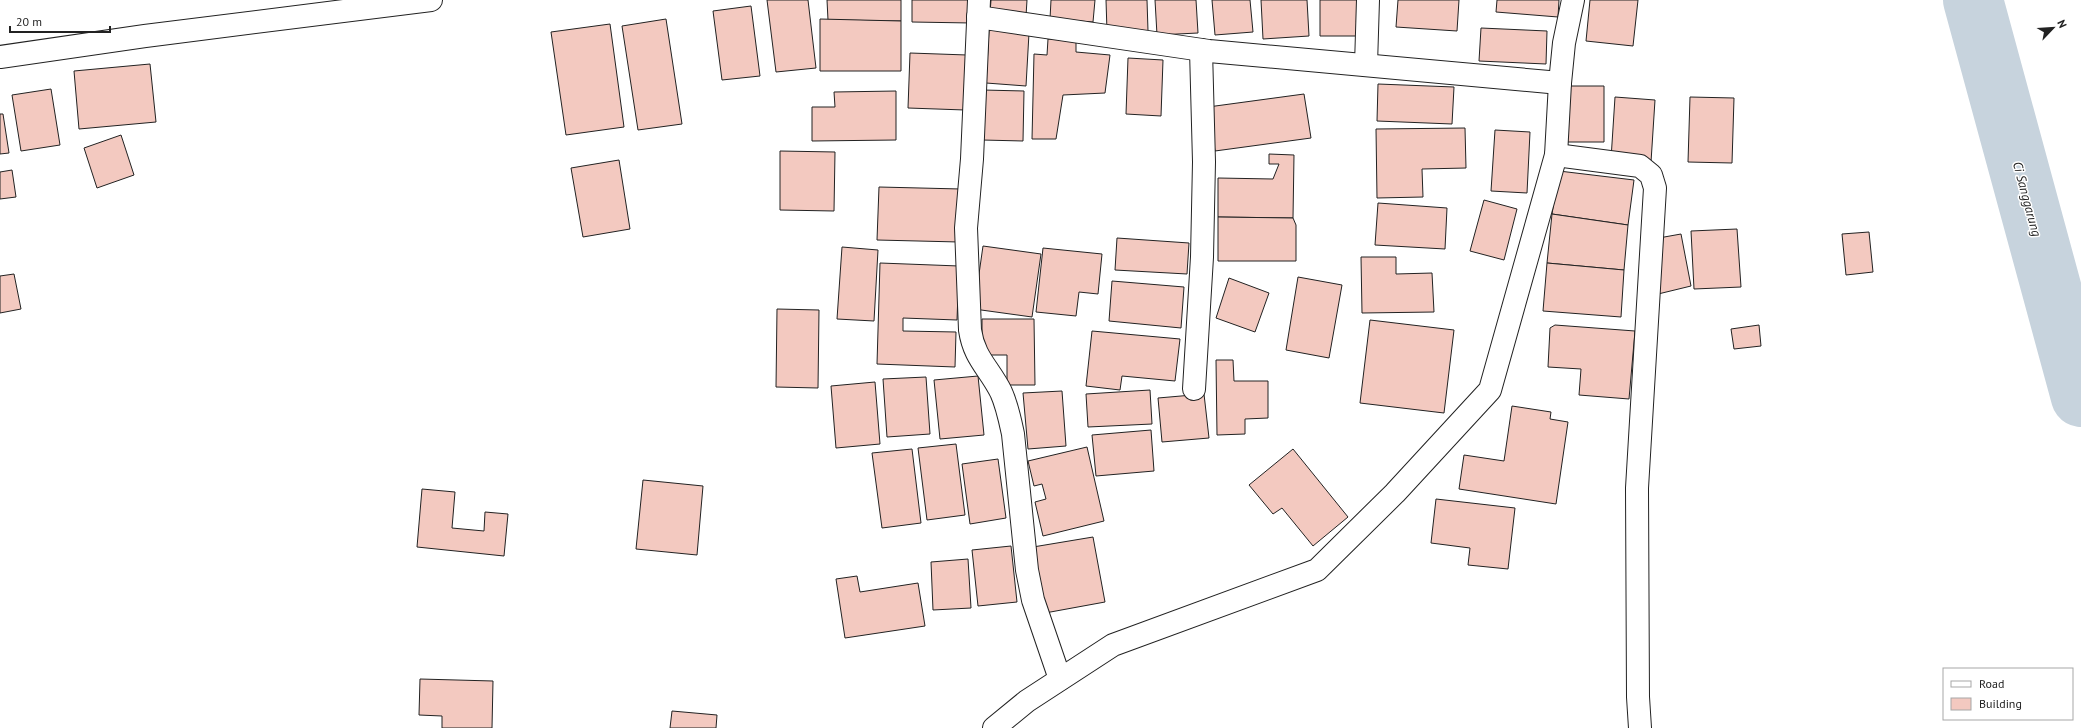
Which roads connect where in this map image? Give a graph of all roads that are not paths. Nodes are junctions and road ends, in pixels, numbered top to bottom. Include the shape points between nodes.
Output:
1 (431, 0) edge
2 (1368, 0) edge
3 (1573, 0) edge
4 (979, 8) edge
5 (1202, 50) junction
6 (0, 57) edge
7 (1366, 65) junction
8 (1560, 83) junction
9 (1556, 156) junction
10 (1194, 389) dead end
11 (1060, 680) junction
12 (994, 728) edge
13 (1640, 728) edge

1 - 6 street
2 - 7 street
3 - 8 street via 1564,43
4 - 5 street
4 - 11 street via 966,228 970,330 972,344 1001,392 1008,413 1013,434 1027,570 1033,600
5 - 7 street
5 - 10 street via 1202,257
7 - 8 street
8 - 9 street
9 - 11 street via 1490,390 1396,493 1317,570 1114,645
9 - 13 street via 1640,166 1651,175 1655,188 1636,488
11 - 12 street via 1027,701

